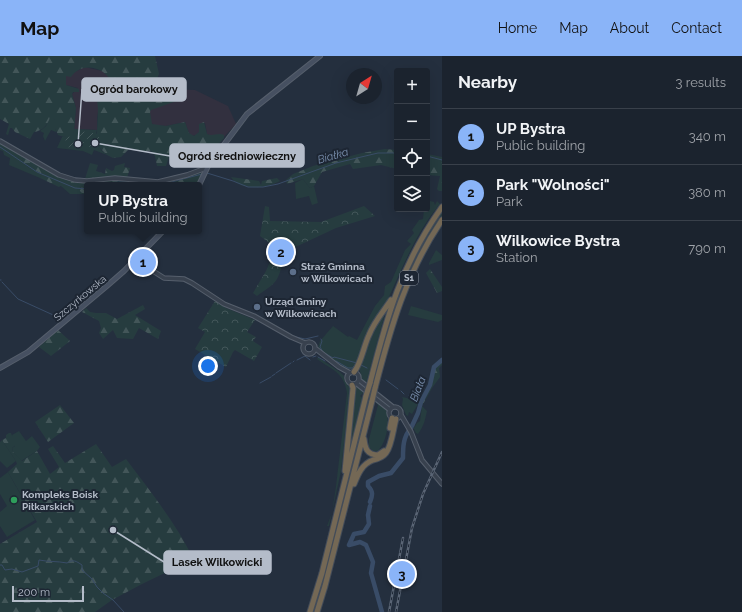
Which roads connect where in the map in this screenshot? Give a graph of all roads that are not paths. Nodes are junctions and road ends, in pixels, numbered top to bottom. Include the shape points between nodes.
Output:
1 (320, 56) edge
2 (0, 141) edge
3 (205, 172) junction
4 (200, 182) edge
5 (442, 207) edge
6 (442, 220) edge
7 (160, 234) edge
8 (137, 258) junction
9 (395, 293) junction
10 (304, 345) junction
11 (315, 350) junction
12 (0, 368) edge
13 (351, 374) junction
14 (356, 383) junction
15 (392, 408) junction
16 (397, 418) junction
17 (365, 430) junction
18 (442, 484) edge
19 (343, 489) junction
20 (347, 499) junction
21 (310, 612) edge
22 (317, 612) edge

1 - 3 main road via 249,112
2 - 3 street via 62,176 79,180 115,178 158,182
3 - 4 main road
5 - 9 highway, S1 via 416,248
6 - 17 highway, S1, bridge via 424,248 405,288 391,329
7 - 8 main road, Szczyrkowska
8 - 10 street via 158,275 166,279 192,283 224,304 258,318
8 - 12 main road, Szczyrkowska via 28,352
9 - 13 highway via 371,329 357,368
9 - 19 highway, S1, bridge
10 - 11 street via 312,342
10 - 11 street via 307,354
11 - 13 street
13 - 14 street via 348,382
13 - 14 street via 359,375
14 - 15 street
14 - 19 highway via 353,388
15 - 16 street via 389,414
15 - 16 street via 400,409
16 - 17 highway via 386,448 378,455 370,454 366,448
16 - 18 street via 408,427 422,460
16 - 20 highway via 387,453 362,467
17 - 20 highway, S1
19 - 21 highway, S1
20 - 22 highway, S1

